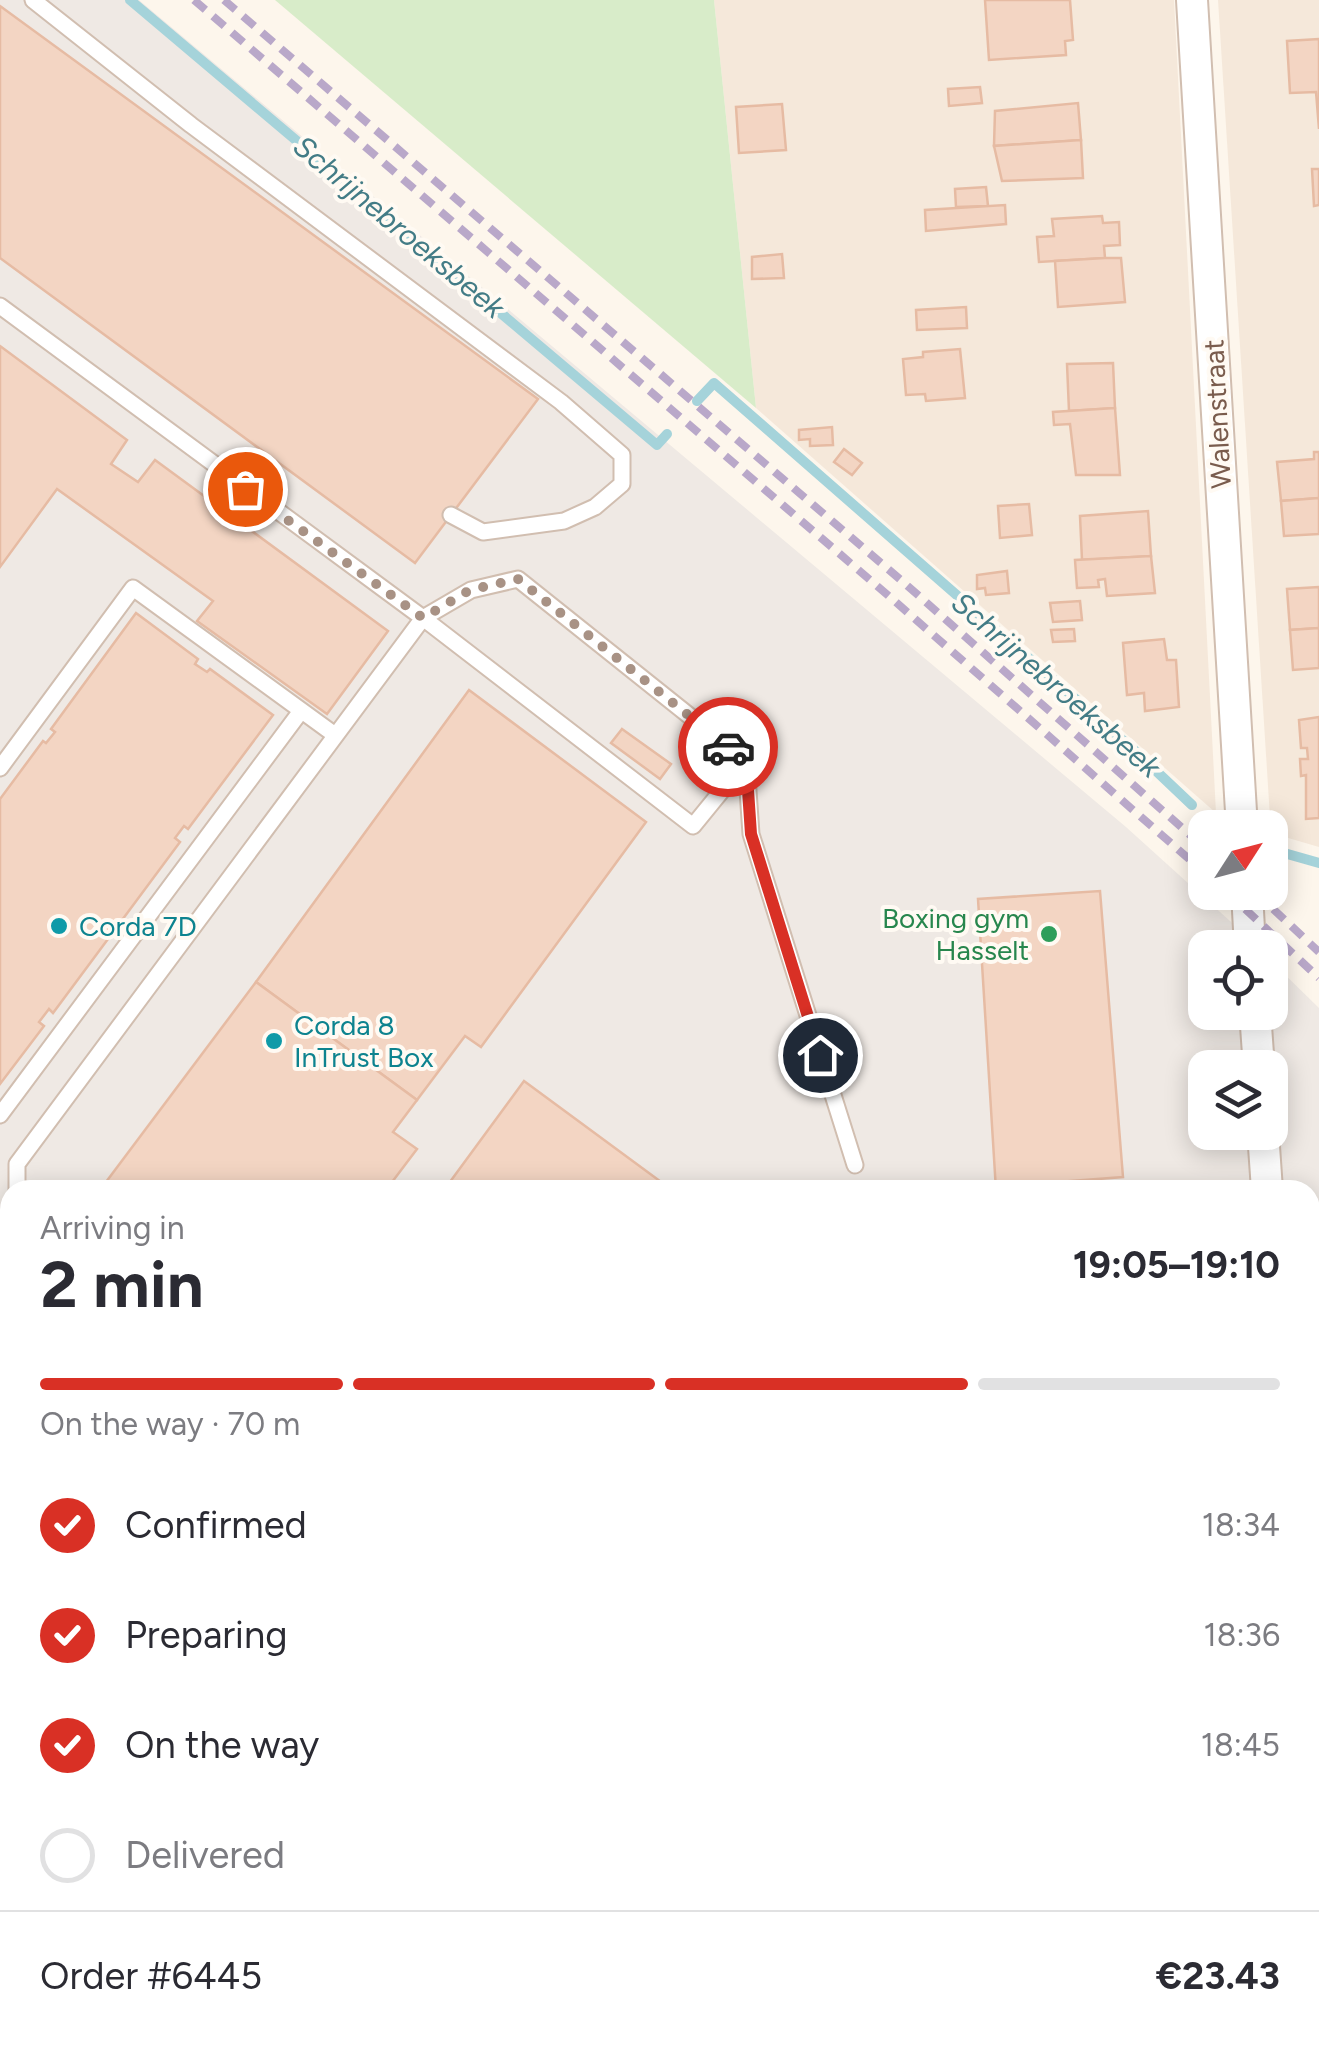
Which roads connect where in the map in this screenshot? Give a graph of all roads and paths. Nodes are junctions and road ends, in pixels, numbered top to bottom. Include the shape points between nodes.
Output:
1 (33, 0) edge
2 (1192, 0) edge
3 (0, 306) edge
4 (451, 515) dead end
5 (423, 618) junction
6 (300, 710) junction
7 (335, 735) junction
8 (746, 761) junction
9 (0, 768) edge
10 (1241, 810) edge
11 (0, 1115) edge
12 (1264, 1150) edge
13 (855, 1166) dead end
14 (16, 1180) edge
15 (1266, 1180) edge

1 - 4 lane via 622,455 622,484 564,522 484,532
2 - 10 street, Walenstraat
3 - 5 lane
5 - 7 lane
5 - 8 lane via 470,590 518,579
5 - 8 lane via 693,826
6 - 7 lane
6 - 9 lane via 133,588
6 - 11 lane
7 - 14 lane via 17,1164
8 - 13 lane via 751,834
12 - 15 street

